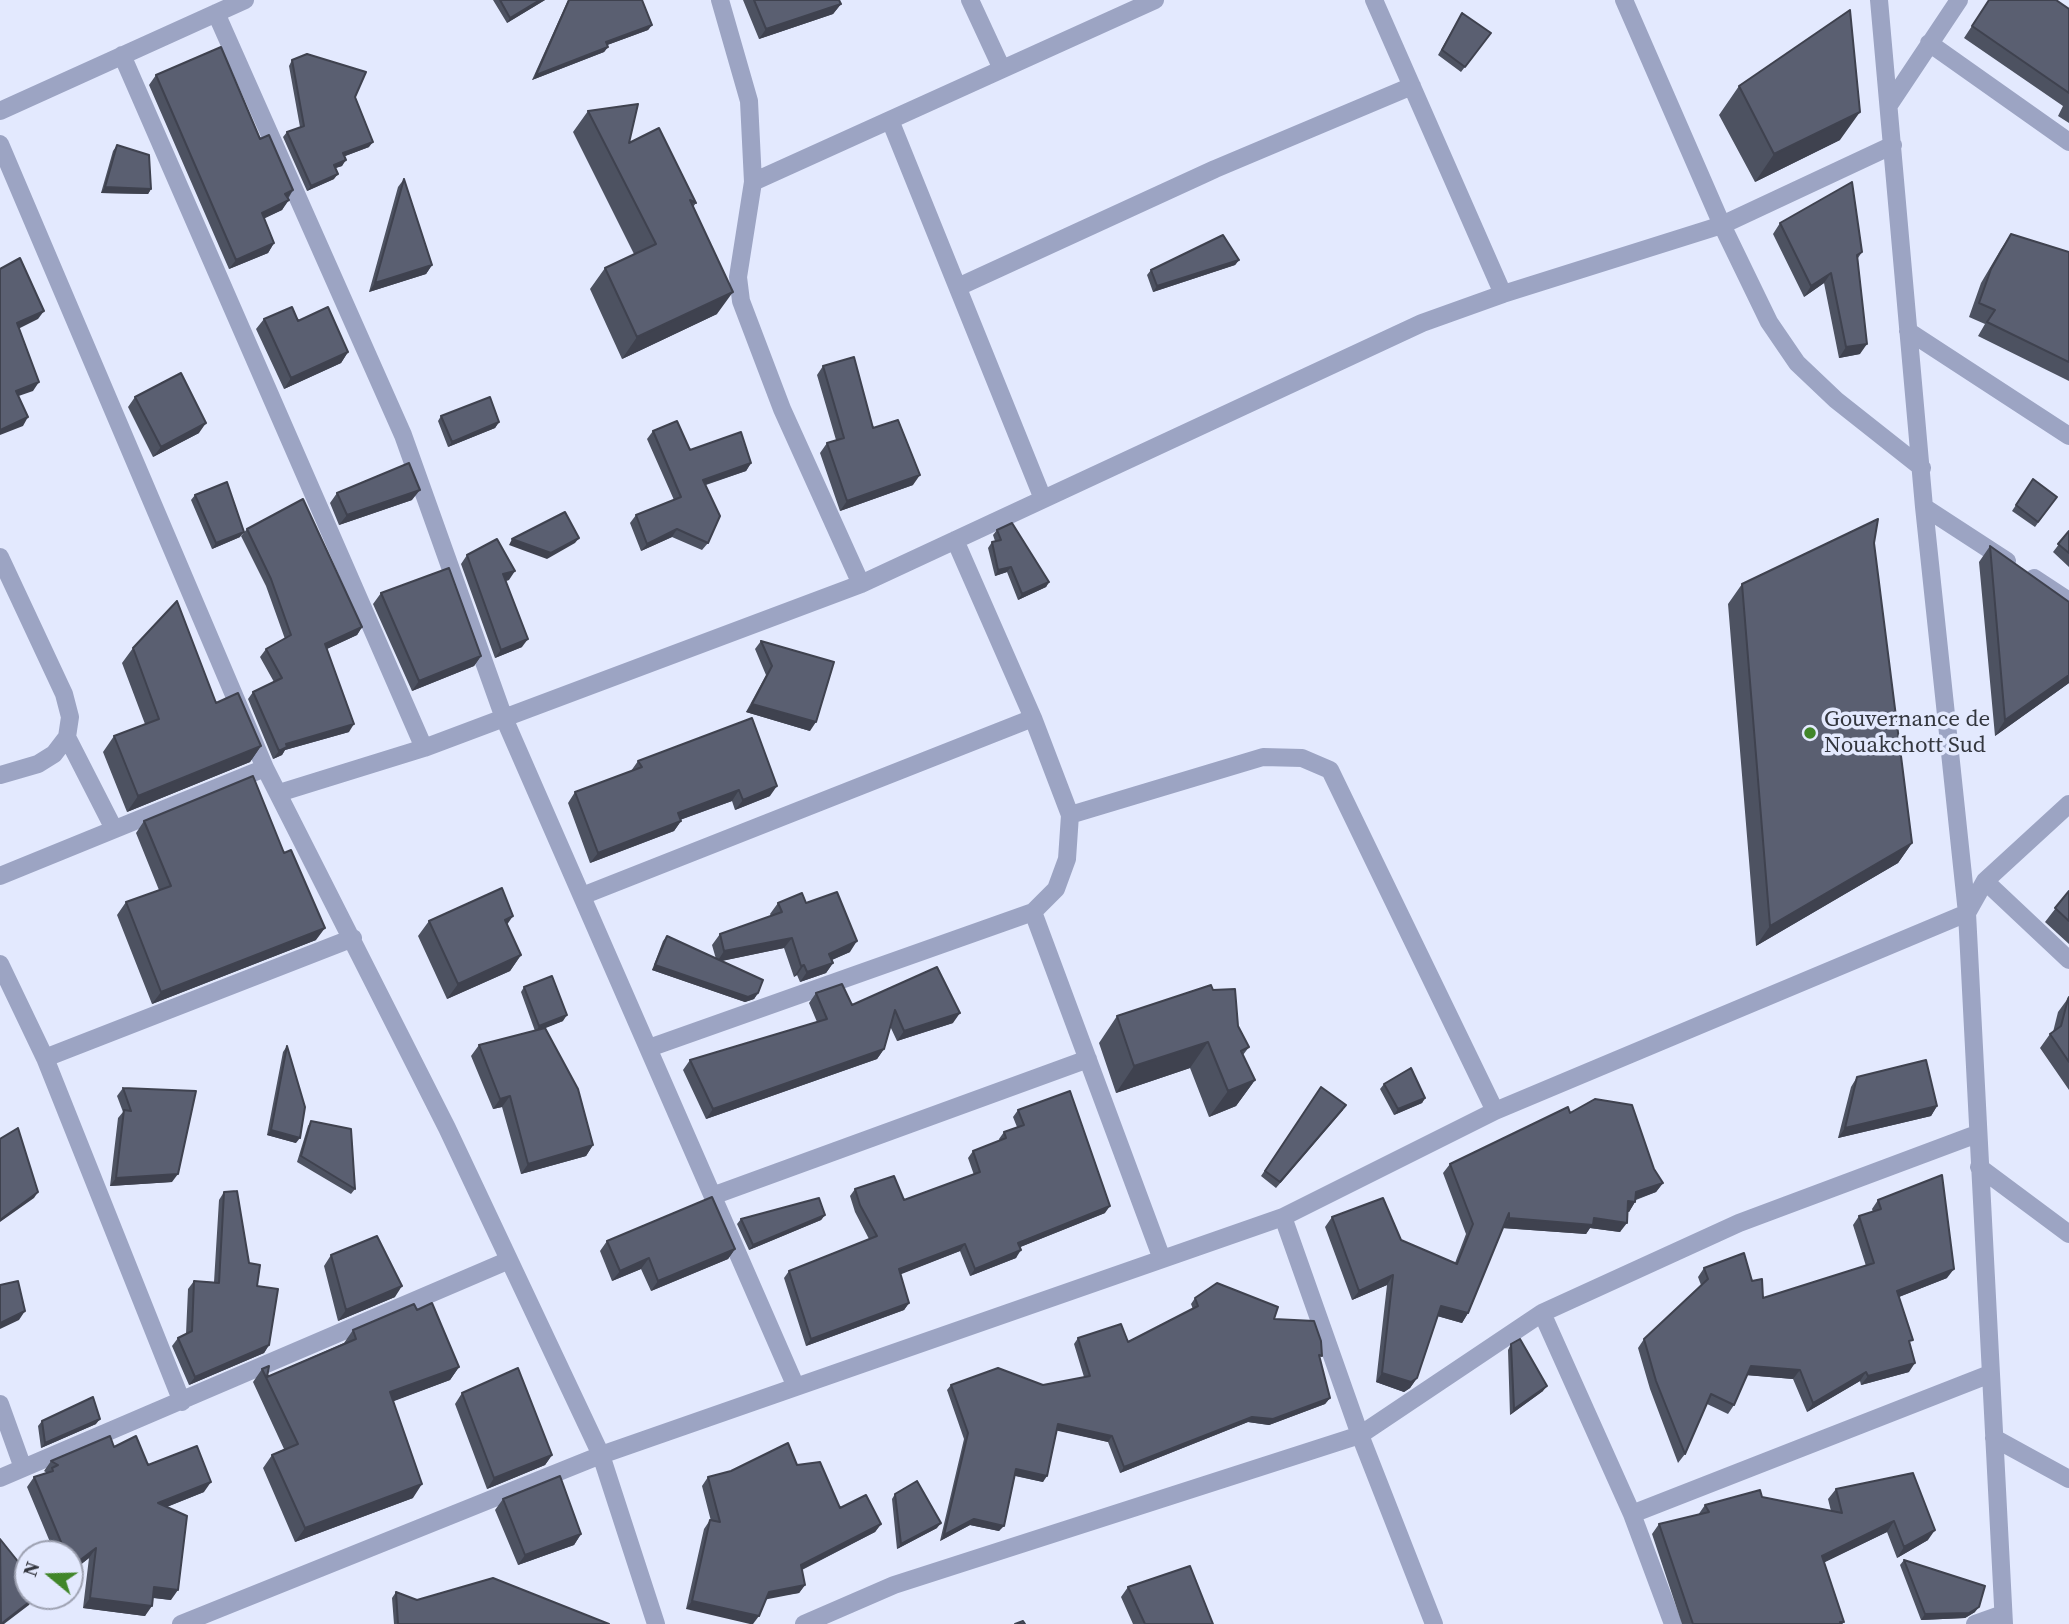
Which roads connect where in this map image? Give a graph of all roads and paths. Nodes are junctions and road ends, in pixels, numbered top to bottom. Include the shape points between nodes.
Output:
1 (245, 0) edge
2 (720, 0) edge
3 (970, 0) edge
4 (1155, 0) edge
5 (1374, 0) edge
6 (1624, 0) edge
7 (1879, 0) edge
8 (1959, 0) edge
9 (216, 13) junction
10 (1929, 43) junction
11 (122, 55) junction
12 (1002, 69) junction
13 (1412, 86) junction
14 (1889, 105) junction
15 (0, 111) edge
16 (890, 120) junction
17 (2069, 142) edge
18 (0, 144) edge
19 (1893, 145) junction
20 (753, 181) junction
21 (1722, 225) junction
22 (958, 288) junction
23 (1503, 294) junction
24 (1909, 331) junction
25 (2069, 436) edge
26 (1922, 468) junction
27 (1043, 499) junction
28 (1924, 507) junction
29 (955, 540) junction
30 (0, 557) edge
31 (861, 584) junction
32 (2069, 601) edge
33 (504, 718) junction
34 (1033, 718) junction
35 (67, 737) junction
36 (424, 748) junction
37 (265, 768) junction
38 (0, 775) edge
39 (279, 793) junction
40 (2069, 804) edge
41 (1070, 816) junction
42 (114, 829) junction
43 (0, 876) edge
44 (1985, 881) junction
45 (582, 896) junction
46 (1033, 912) junction
47 (1967, 913) junction
48 (353, 938) junction
49 (2069, 960) edge
50 (0, 964) edge
51 (4, 987) edge
52 (649, 1048) junction
53 (45, 1058) junction
54 (1088, 1059) junction
55 (1495, 1111) junction
56 (1977, 1135) junction
57 (1979, 1167) junction
58 (715, 1195) junction
59 (1283, 1217) junction
60 (2069, 1234) edge
61 (1162, 1259) junction
62 (507, 1261) junction
63 (1542, 1313) junction
64 (1990, 1374) junction
65 (796, 1387) junction
66 (182, 1402) junction
67 (0, 1404) edge
68 (1360, 1434) junction
69 (1994, 1438) junction
70 (601, 1455) junction
71 (23, 1468) junction
72 (0, 1478) edge
73 (2069, 1479) edge
74 (1632, 1514) junction
75 (2003, 1619) edge
76 (181, 1624) edge
77 (656, 1624) edge
78 (804, 1624) edge
79 (1434, 1624) edge
80 (1673, 1624) edge
81 (1975, 1624) edge

1 - 9 street
2 - 20 street via 749,101
3 - 12 street
4 - 12 street
5 - 13 street
6 - 21 street
7 - 14 street
8 - 10 street
9 - 11 street
9 - 33 street via 403,435
10 - 14 street
10 - 17 street
11 - 15 street
11 - 36 street
12 - 16 street
13 - 22 street via 1214,169
13 - 23 street
14 - 19 street
16 - 20 street
16 - 22 street
18 - 37 street
19 - 21 street
19 - 24 street
20 - 31 street via 738,276 741,301 782,409
21 - 23 street
21 - 26 street via 1769,322 1797,363
22 - 27 street
23 - 27 street via 1423,323
24 - 25 street
24 - 26 street
26 - 28 street
27 - 29 street
28 - 32 street
28 - 47 street
29 - 31 street
29 - 34 street
30 - 35 street via 64,694 70,717
31 - 33 street
33 - 36 street
33 - 45 street
34 - 41 street
34 - 45 street
35 - 38 street via 54,754 38,764
35 - 42 street
36 - 39 street
37 - 39 street
37 - 42 street
39 - 48 street
40 - 44 street
41 - 46 street via 1067,859 1056,889
41 - 55 street via 1263,757 1302,758 1331,770
42 - 43 street
44 - 47 street
44 - 49 street
45 - 52 street
46 - 52 street
46 - 54 street
47 - 55 street
47 - 56 street
48 - 53 street
48 - 62 street
50 - 51 street
51 - 53 street
52 - 58 street
53 - 66 street
54 - 58 street
54 - 61 street
55 - 59 street
56 - 57 street
56 - 63 street via 1739,1223
57 - 60 street
57 - 64 street
58 - 65 street
59 - 61 street
59 - 68 street
61 - 65 street
62 - 66 street
62 - 70 street
63 - 68 street
63 - 74 street
64 - 69 street
64 - 74 street
65 - 70 street
66 - 71 street
67 - 71 street
68 - 78 street via 894,1585
68 - 79 street
69 - 73 street
69 - 75 street
70 - 76 street
70 - 77 street
71 - 72 street
74 - 80 street
75 - 81 street

